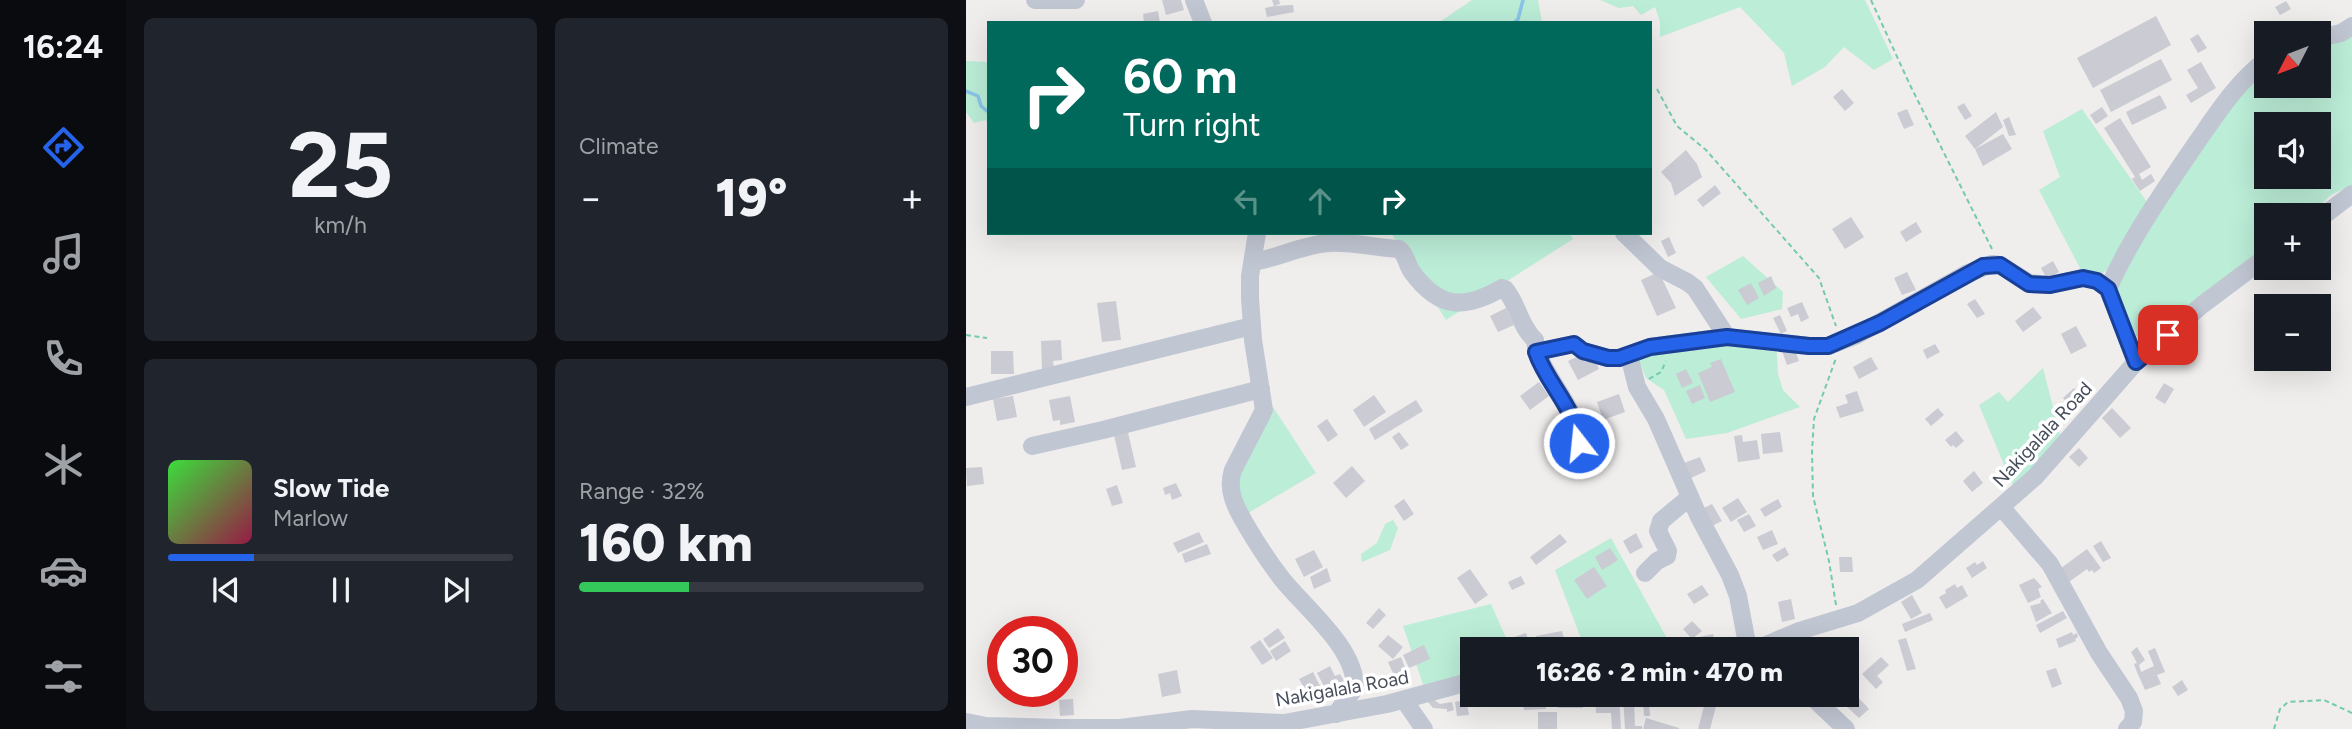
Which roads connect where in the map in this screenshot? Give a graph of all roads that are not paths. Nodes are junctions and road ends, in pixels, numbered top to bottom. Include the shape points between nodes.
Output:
1 (1035, 0) edge
2 (1076, 0) edge
3 (1194, 0) edge
4 (1202, 21) edge
5 (2352, 26) edge
6 (2331, 35) edge
7 (2254, 71) edge
8 (2352, 194) edge
9 (2331, 210) edge
10 (1257, 235) edge
11 (1626, 235) edge
12 (1253, 262) junction
13 (2254, 266) edge
14 (2108, 289) junction
15 (1252, 326) junction
16 (1727, 337) junction
17 (1536, 352) junction
18 (1629, 355) junction
19 (2136, 362) junction
20 (1261, 389) junction
21 (966, 397) edge
22 (1032, 446) dead end
23 (1572, 460) dead end
24 (1689, 497) junction
25 (2002, 508) junction
26 (1645, 573) dead end
27 (1753, 637) edge
28 (1785, 637) edge
29 (1460, 684) edge
30 (1354, 688) junction
31 (1404, 700) junction
32 (1373, 707) junction
33 (1823, 707) edge
34 (1336, 714) junction
35 (966, 722) edge
36 (1286, 726) edge
37 (985, 727) edge
38 (1424, 729) edge
39 (1846, 729) edge
40 (2127, 729) edge

1 - 2 street
3 - 4 street
5 - 6 street
7 - 14 street via 2236,87 2180,166
8 - 9 street
10 - 12 street
11 - 16 street via 1660,268 1695,288
12 - 15 street
12 - 17 street via 1331,242 1399,249 1421,283 1445,302 1472,301 1505,289 1535,340
13 - 19 street, Nakigalala Road
14 - 16 street via 2083,278 2029,284 2000,265 1983,266 1828,346
14 - 19 street
15 - 20 street
15 - 21 street
16 - 18 street via 1650,347
17 - 18 street via 1574,344 1608,358
17 - 23 street via 1578,432
18 - 24 street via 1637,387 1656,419
19 - 25 street, Nakigalala Road via 2035,478
20 - 22 street
20 - 30 street via 1263,415 1231,475 1235,507 1266,558 1333,637 1353,673
24 - 26 street via 1661,522 1658,531 1667,555
24 - 27 street via 1730,575
25 - 28 street, Nakigalala Road via 1906,587 1858,613
25 - 40 street via 2049,564 2129,698 2134,711
29 - 31 street, Nakigalala Road
30 - 32 street
30 - 34 street
31 - 32 street, Nakigalala Road
31 - 38 street
32 - 34 street, Nakigalala Road
33 - 39 street
34 - 36 street, Nakigalala Road
35 - 37 street, Nakigalala Road
36 - 37 street, Nakigalala Road via 1192,719 1102,729

